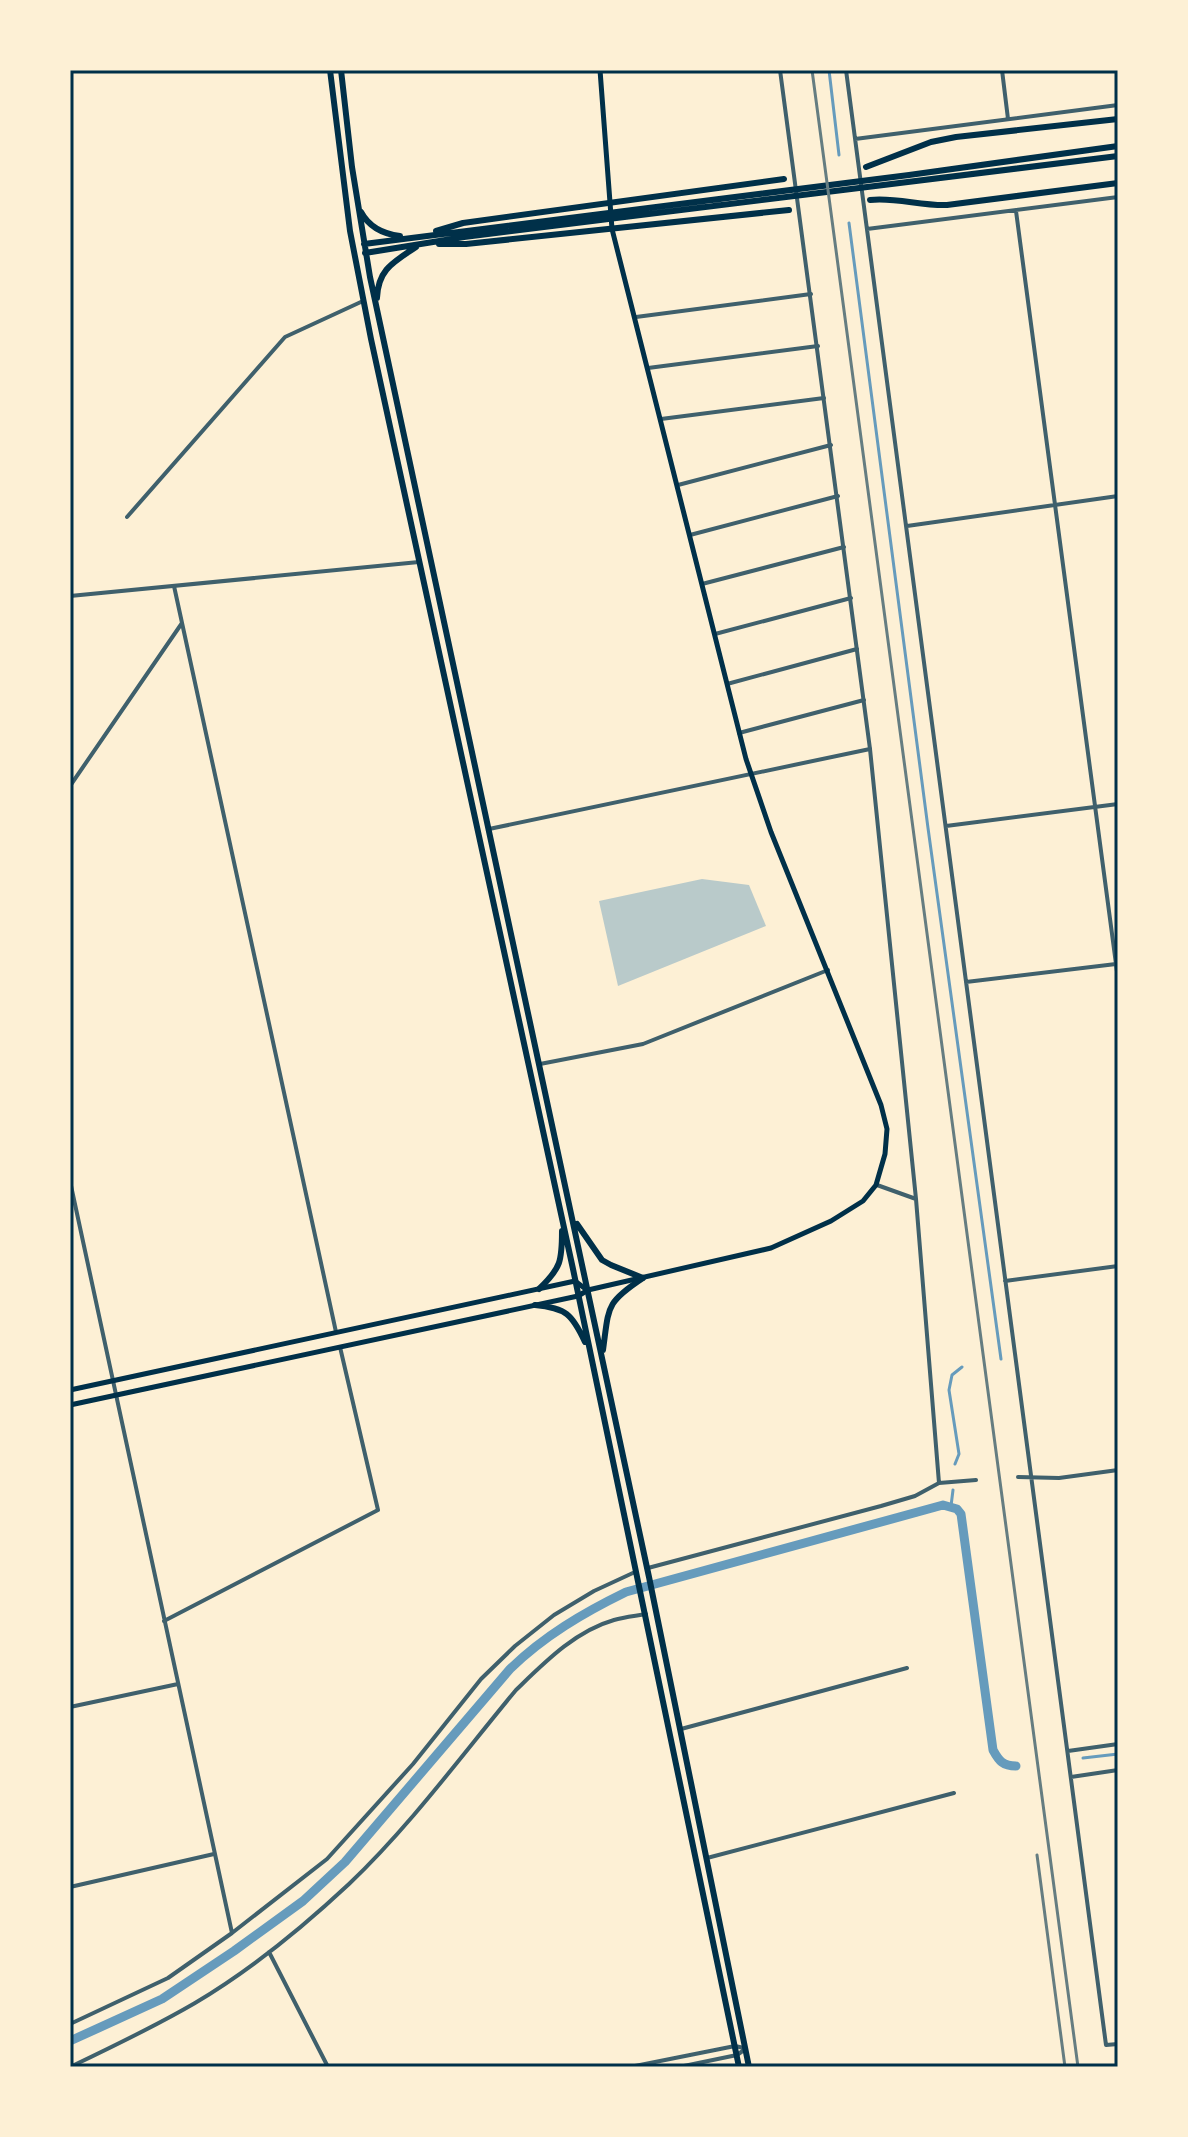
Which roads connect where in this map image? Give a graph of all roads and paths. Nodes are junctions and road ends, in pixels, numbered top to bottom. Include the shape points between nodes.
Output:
1 (330, 70) edge
2 (341, 70) edge
3 (600, 70) edge
4 (780, 70) edge
5 (846, 70) edge
6 (1002, 70) edge
7 (1118, 105) edge
8 (1008, 119) junction
9 (1118, 119) edge
10 (855, 139) junction
11 (1118, 146) edge
12 (1118, 156) edge
13 (866, 167) dead end
14 (784, 179) dead end
15 (910, 179) junction
16 (1118, 183) edge
17 (1118, 197) edge
18 (870, 200) dead end
19 (357, 203) junction
20 (610, 204) junction
21 (789, 210) dead end
22 (1016, 211) junction
23 (612, 229) junction
24 (867, 229) junction
25 (464, 234) junction
26 (418, 236) junction
27 (408, 237) junction
28 (364, 244) junction
29 (421, 244) junction
30 (365, 253) junction
31 (811, 294) junction
32 (363, 301) junction
33 (377, 312) junction
34 (636, 317) junction
35 (818, 346) junction
36 (648, 368) junction
37 (824, 398) junction
38 (661, 419) junction
39 (831, 445) junction
40 (678, 485) junction
41 (838, 496) junction
42 (1118, 496) edge
43 (1055, 505) junction
44 (127, 517) dead end
45 (906, 526) junction
46 (690, 535) junction
47 (844, 547) junction
48 (419, 562) junction
49 (702, 584) junction
50 (174, 586) junction
51 (70, 596) edge
52 (851, 598) junction
53 (182, 622) junction
54 (715, 634) junction
55 (857, 649) junction
56 (727, 684) junction
57 (864, 700) junction
58 (739, 733) junction
59 (870, 749) junction
60 (751, 774) junction
61 (70, 786) edge
62 (1118, 804) edge
63 (1095, 807) junction
64 (945, 826) junction
65 (489, 829) junction
66 (1116, 964) edge
67 (828, 970) junction
68 (1118, 979) edge
69 (966, 982) junction
70 (540, 1064) junction
71 (70, 1181) edge
72 (876, 1185) junction
73 (916, 1199) junction
74 (573, 1219) junction
75 (562, 1220) junction
76 (1118, 1266) edge
77 (643, 1278) junction
78 (575, 1281) junction
79 (1005, 1281) junction
80 (539, 1289) junction
81 (588, 1290) junction
82 (578, 1296) junction
83 (535, 1305) junction
84 (336, 1332) junction
85 (340, 1347) junction
86 (591, 1356) junction
87 (602, 1356) junction
88 (113, 1380) junction
89 (70, 1390) edge
90 (117, 1395) junction
91 (70, 1405) edge
92 (1118, 1470) edge
93 (1018, 1477) dead end
94 (1032, 1478) junction
95 (976, 1480) dead end
96 (939, 1483) junction
97 (647, 1568) junction
98 (638, 1575) junction
99 (646, 1614) junction
100 (164, 1621) junction
101 (907, 1668) dead end
102 (178, 1684) junction
103 (70, 1707) edge
104 (681, 1729) junction
105 (1118, 1744) edge
106 (1068, 1751) junction
107 (1118, 1770) edge
108 (1071, 1777) junction
109 (954, 1793) dead end
110 (214, 1854) junction
111 (707, 1858) junction
112 (70, 1887) edge
113 (232, 1933) junction
114 (268, 1951) junction
115 (70, 2024) edge
116 (1118, 2044) edge
117 (735, 2046) junction
118 (746, 2049) junction
119 (737, 2055) junction
120 (70, 2067) edge
121 (328, 2067) edge
122 (630, 2067) edge
123 (679, 2067) edge
124 (739, 2067) edge
125 (749, 2067) edge

1 - 32 main road
2 - 19 main road
3 - 20 main road
4 - 31 street
5 - 10 street
6 - 8 street
7 - 8 street
8 - 10 street
9 - 13 main road via 956,137
10 - 24 street
11 - 15 main road
12 - 15 main road
14 - 20 main road
15 - 25 main road
16 - 18 main road via 947,205
17 - 22 street
19 - 27 main road via 363,217 380,231
19 - 28 main road
20 - 23 main road
20 - 26 main road via 463,223
21 - 23 main road
22 - 24 street
22 - 43 street
23 - 29 main road
23 - 34 main road
24 - 45 street
25 - 26 main road
25 - 29 main road
26 - 27 main road
27 - 28 main road
28 - 30 main road
29 - 30 main road
29 - 33 main road via 383,273
30 - 33 main road
31 - 34 street
31 - 35 street
32 - 44 street via 285,337
32 - 48 main road
33 - 65 main road
34 - 36 main road
35 - 36 street
35 - 37 street
36 - 38 main road
37 - 38 street
37 - 39 street
38 - 40 main road
39 - 40 street
39 - 41 street
40 - 46 main road
41 - 46 street
41 - 47 street
42 - 43 street
43 - 45 street
43 - 63 street
45 - 64 street
46 - 49 main road
47 - 49 street
47 - 52 street
48 - 50 street
48 - 75 main road
49 - 54 main road
50 - 51 street
50 - 53 street
52 - 54 street
52 - 55 street
53 - 61 street
53 - 84 street
54 - 56 main road
55 - 56 street
55 - 57 street
56 - 58 main road
57 - 58 street
57 - 59 street
58 - 60 main road
59 - 60 street
59 - 73 street
60 - 65 street
60 - 67 main road
62 - 63 street
63 - 64 street
63 - 66 street
64 - 69 street
65 - 70 main road
66 - 68 street
66 - 69 street
67 - 70 street via 643,1044
67 - 72 main road via 887,1129
69 - 79 street
70 - 74 main road
71 - 88 street
72 - 73 street
72 - 77 main road via 863,1201 831,1221 771,1248
73 - 96 street
74 - 77 main road via 602,1260
74 - 81 main road
75 - 78 main road
75 - 80 main road via 561,1261
76 - 79 street
77 - 81 main road
77 - 87 main road via 610,1307
78 - 80 main road
78 - 81 main road
78 - 82 main road
79 - 94 street
80 - 84 main road
81 - 82 main road
81 - 87 main road
82 - 83 main road
82 - 86 main road
83 - 85 main road
83 - 86 main road via 555,1307 570,1316
84 - 88 main road
85 - 90 main road
85 - 100 street via 378,1510
86 - 98 main road
87 - 97 main road
88 - 89 main road
88 - 90 street
90 - 91 main road
90 - 100 street
92 - 94 street
93 - 94 street
94 - 106 street
95 - 96 street
96 - 97 street via 881,1506
97 - 104 main road
98 - 99 main road
98 - 113 street via 594,1591 515,1646 327,1859
99 - 114 street via 588,1631 536,1670 350,1883
99 - 117 main road
100 - 102 street
101 - 104 street
102 - 103 street
102 - 110 street
104 - 111 main road
105 - 106 street
106 - 108 street
107 - 108 street
108 - 116 street via 1106,2045
109 - 111 street
110 - 112 street
110 - 113 street
111 - 118 main road
113 - 115 street via 168,1978
114 - 120 street via 195,2003
114 - 121 street
117 - 118 street
117 - 119 main road
117 - 122 street
118 - 119 street
118 - 125 main road
119 - 123 street
119 - 124 main road

